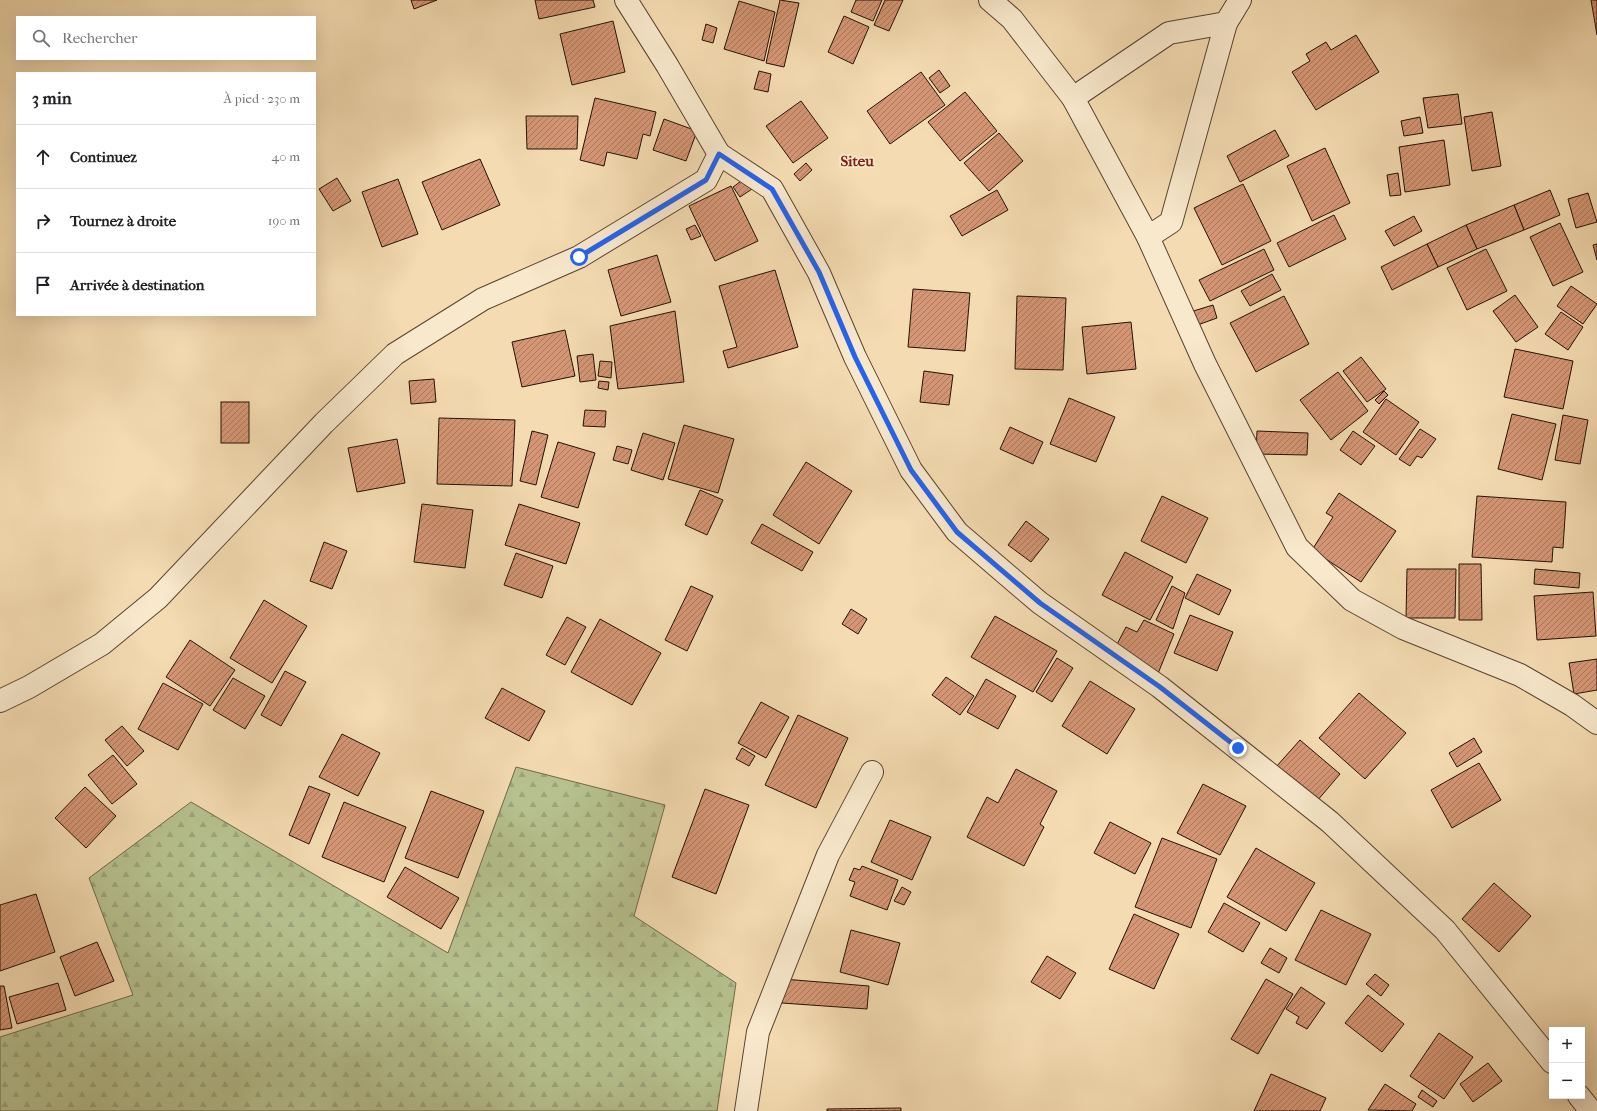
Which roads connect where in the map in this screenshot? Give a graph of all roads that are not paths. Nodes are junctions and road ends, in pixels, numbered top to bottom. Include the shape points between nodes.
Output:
1 (626, 0) edge
2 (990, 0) edge
3 (1240, 0) edge
4 (1226, 23) junction
5 (1073, 98) junction
6 (719, 154) junction
7 (1148, 238) junction
8 (0, 701) edge
9 (1597, 724) edge
10 (872, 772) dead end
11 (1549, 1058) edge
12 (1581, 1099) edge
13 (746, 1111) edge
14 (1591, 1111) edge

1 - 6 street
2 - 5 street via 1012,19
3 - 4 street
4 - 5 street via 1169,33
4 - 7 street via 1171,222
5 - 7 street
6 - 8 street via 706,180 579,257 483,299 395,354 324,423 158,598 102,644
6 - 11 street via 772,189 819,272 855,357 911,470 957,532 1040,603 1160,687 1330,822 1445,930
7 - 9 street via 1205,364 1298,546 1352,600 1403,628 1520,675 1572,705
10 - 13 street via 828,855 758,1032
12 - 14 street

